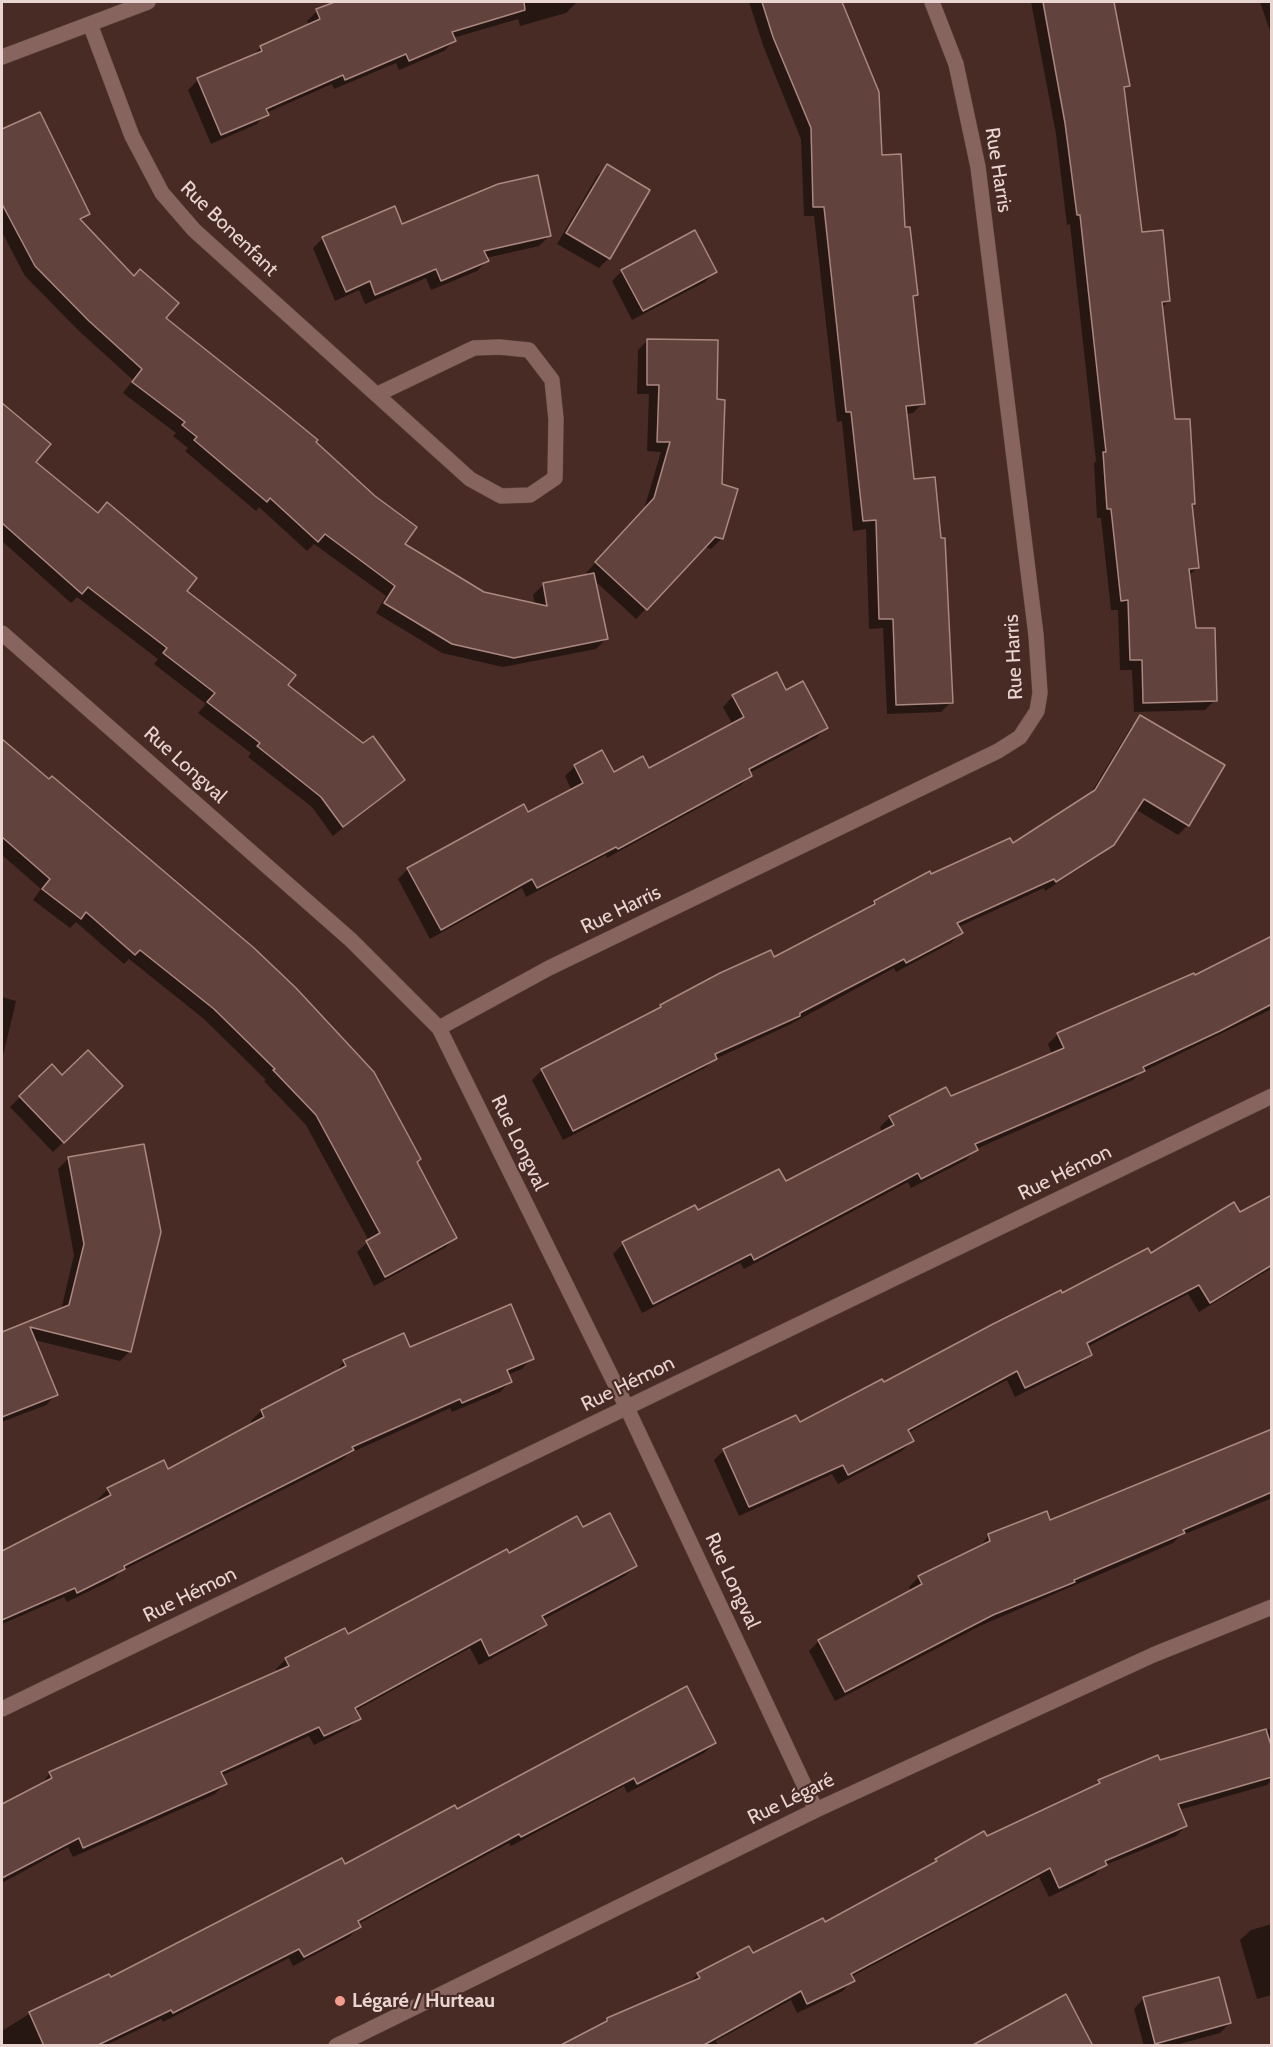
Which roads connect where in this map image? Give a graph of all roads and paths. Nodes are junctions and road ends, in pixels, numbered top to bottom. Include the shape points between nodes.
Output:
1 (148, 2) edge
2 (932, 2) edge
3 (90, 24) junction
4 (2, 57) edge
5 (378, 394) junction
6 (2, 633) edge
7 (439, 1028) junction
8 (1272, 1096) edge
9 (627, 1408) junction
10 (1272, 1607) edge
11 (2, 1709) edge
12 (816, 1810) junction
13 (336, 2046) edge

1 - 3 street
2 - 7 street, Rue Harris via 956,64 978,167 1036,635 1040,693 1037,711 1020,737 998,751 549,969
3 - 4 street
3 - 5 street, Rue Bonenfant via 132,136 162,193 194,230
5 - 5 street, Rue Bonenfant via 470,479 501,496 530,495 555,478 552,380 529,350 474,348
6 - 7 street, Rue Longval via 351,940
7 - 9 street, Rue Longval
8 - 9 street, Rue Hémon
9 - 11 street, Rue Hémon
9 - 12 street, Rue Longval
10 - 12 street, Rue Légaré via 1153,1656
12 - 13 street, Rue Légaré

